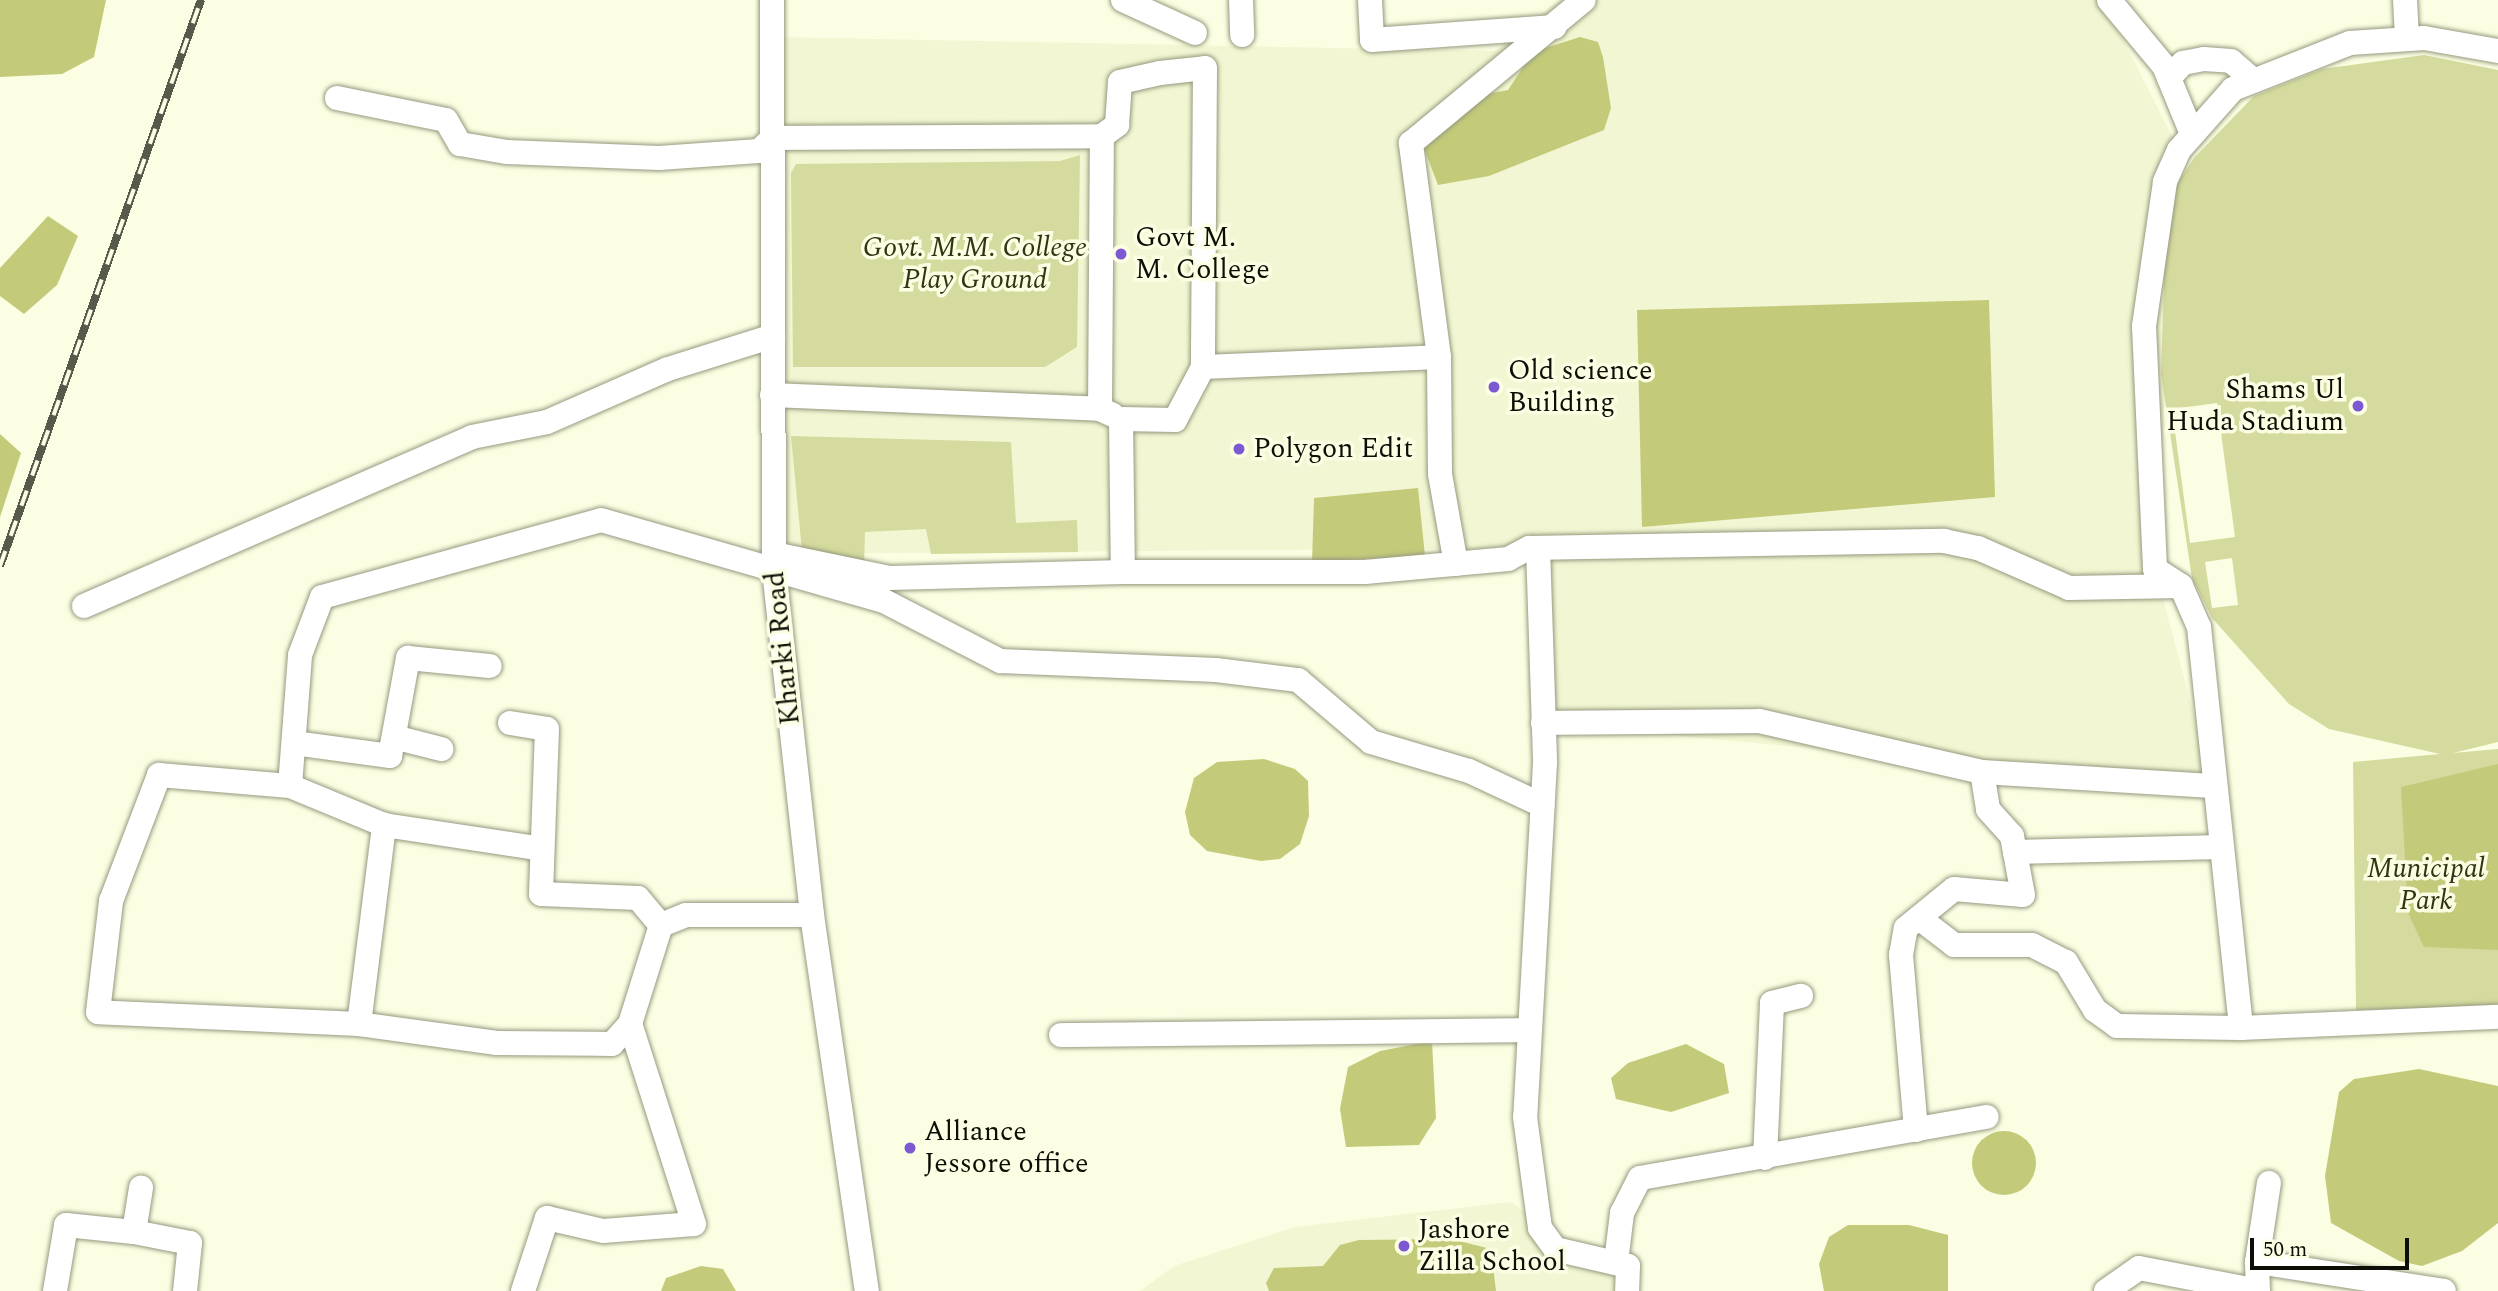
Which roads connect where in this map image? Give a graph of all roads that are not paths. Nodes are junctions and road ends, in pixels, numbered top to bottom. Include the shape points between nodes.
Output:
1 (772, 0) edge
2 (1123, 0) edge
3 (1241, 0) edge
4 (1370, 0) edge
5 (1584, 0) edge
6 (2406, 0) edge
7 (2122, 5) edge
8 (1555, 27) junction
9 (1195, 33) dead end
10 (1242, 35) dead end
11 (2407, 38) junction
12 (2498, 51) edge
13 (2169, 78) junction
14 (2252, 79) junction
15 (337, 98) dead end
16 (2192, 134) junction
17 (1102, 136) junction
18 (773, 138) junction
19 (773, 336) junction
20 (1439, 357) junction
21 (1203, 368) junction
22 (772, 395) junction
23 (1110, 414) junction
24 (1538, 548) junction
25 (774, 562) junction
26 (1456, 564) junction
27 (1123, 572) junction
28 (2181, 586) junction
29 (84, 606) dead end
30 (490, 666) dead end
31 (510, 723) dead end
32 (1543, 723) junction
33 (394, 737) junction
34 (294, 743) junction
35 (441, 749) dead end
36 (1983, 772) junction
37 (290, 786) junction
38 (2213, 786) junction
39 (1542, 805) junction
40 (384, 825) junction
41 (2220, 847) junction
42 (542, 849) junction
43 (2015, 852) junction
44 (812, 915) junction
45 (1919, 918) junction
46 (661, 925) junction
47 (1801, 996) dead end
48 (2498, 1017) edge
49 (359, 1024) junction
50 (630, 1024) junction
51 (2241, 1028) junction
52 (1527, 1030) junction
53 (1061, 1035) dead end
54 (1987, 1117) dead end
55 (1916, 1130) junction
56 (1765, 1158) junction
57 (2269, 1183) dead end
58 (141, 1188) dead end
59 (134, 1232) junction
60 (1617, 1254) dead end
61 (2258, 1262) junction
62 (55, 1291) edge
63 (185, 1291) edge
64 (523, 1291) edge
65 (867, 1291) edge
66 (1628, 1291) edge
67 (2106, 1291) edge
68 (2258, 1291) edge
69 (2444, 1291) edge

1 - 18 street, Kharki Road
2 - 9 street
3 - 10 street
4 - 8 street via 1372,40
5 - 8 street
6 - 11 street
7 - 13 street
8 - 20 street via 1411,143
11 - 12 street
11 - 14 street via 2350,43
13 - 14 street via 2183,63 2204,59 2231,61
13 - 16 street
14 - 16 street via 2233,89
15 - 18 street via 446,120 460,144 507,152 659,158 759,151
16 - 28 street via 2165,182 2144,326 2155,569
17 - 18 street
17 - 21 street via 1117,125 1120,82 1205,68
17 - 23 street
18 - 19 street, Kharki Road
19 - 22 street, Kharki Road
19 - 29 street via 668,369 547,422 472,437
20 - 21 street
20 - 26 street via 1440,474
21 - 23 street via 1175,420
22 - 23 street
22 - 25 street, Kharki Road
23 - 27 street
24 - 26 street via 1508,559
24 - 28 street via 1944,541 1978,548 2069,588
24 - 32 street
25 - 27 street via 890,578
25 - 34 street via 601,520 322,597 300,655
25 - 39 street via 884,601 1000,661 1216,670 1298,680 1371,742 1469,772
25 - 44 street, Kharki Road
26 - 27 street via 1365,572
28 - 38 street via 2199,627
30 - 33 street via 408,658
31 - 42 street via 547,729
32 - 36 street via 1759,721
32 - 39 street
33 - 34 street via 390,756
33 - 35 street
34 - 37 street
36 - 38 street
36 - 43 street via 1988,809 2012,836
37 - 40 street
37 - 49 street via 159,775 111,901 98,1012
38 - 41 street
39 - 52 street
40 - 42 street
40 - 49 street
41 - 43 street
41 - 51 street
42 - 46 street via 541,894 638,898
43 - 45 street via 2023,895 1954,889
44 - 46 street via 686,915
44 - 65 street, Kharki Road
45 - 51 street via 1954,945 2032,945 2066,962 2095,1010 2117,1027
45 - 55 street via 1906,928 1901,955
46 - 50 street
47 - 56 street via 1772,1003
48 - 51 street
49 - 50 street via 547,1044 612,1044
50 - 64 street via 694,1224 603,1231 547,1218
52 - 53 street
52 - 66 street via 1525,1117 1540,1228 1555,1249 1628,1266
54 - 55 street
55 - 56 street
56 - 60 street via 1640,1178 1622,1213
57 - 61 street
58 - 59 street
59 - 62 street via 66,1225
59 - 63 street via 190,1243
61 - 68 street
61 - 69 street
67 - 68 street via 2139,1268

